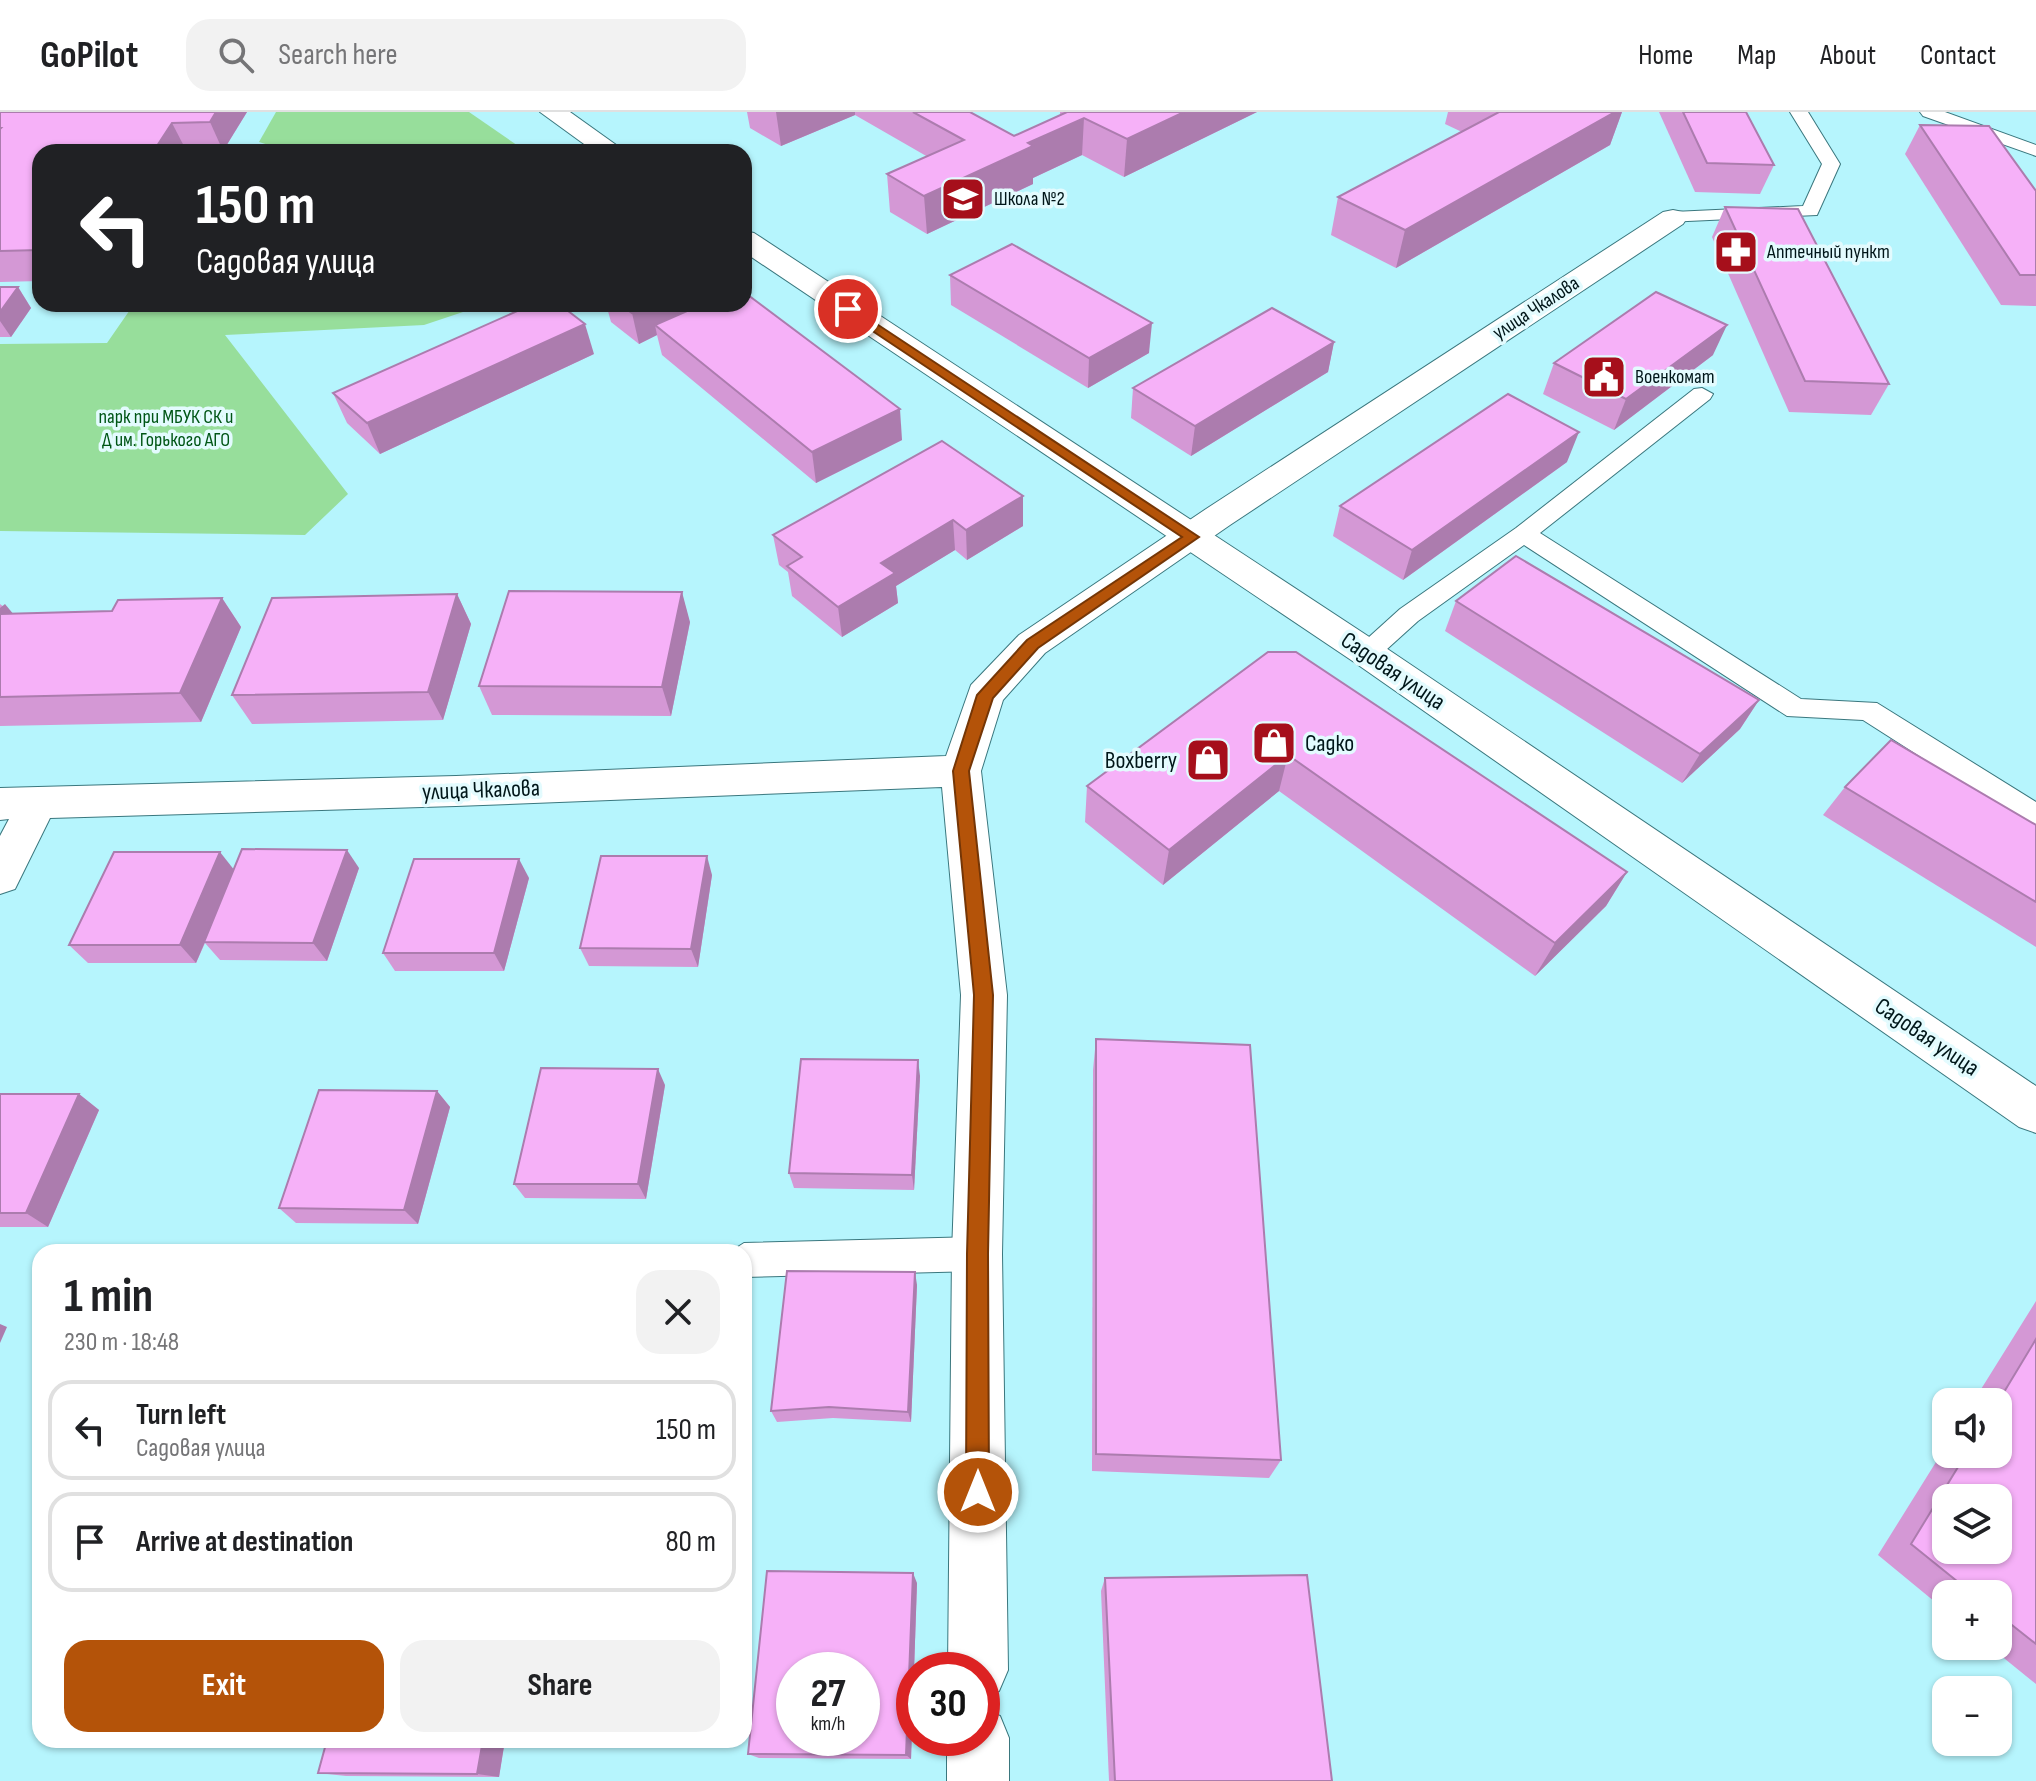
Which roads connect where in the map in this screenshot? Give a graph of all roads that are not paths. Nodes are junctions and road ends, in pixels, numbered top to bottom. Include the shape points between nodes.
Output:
1 (553, 112) edge
2 (1799, 112) edge
3 (1929, 112) edge
4 (601, 144) edge
5 (2036, 151) edge
6 (1673, 218) joint
7 (752, 244) edge
8 (1702, 394) dead end
9 (1524, 534) junction
10 (1192, 537) junction
11 (1367, 653) junction
12 (961, 771) junction
13 (19, 804) edge
14 (2036, 816) edge
15 (0, 877) edge
16 (2036, 1112) edge
17 (977, 1254) junction
18 (752, 1260) edge
19 (978, 1652) edge
20 (978, 1756) edge
21 (978, 1781) edge

1 - 4 street
2 - 6 lane, улица Чкалова via 1831,164 1810,211
3 - 5 lane
6 - 10 street, улица Чкалова
7 - 10 street, Садовая улица
8 - 9 lane
9 - 11 lane via 1409,615
9 - 14 lane via 1796,709 1868,710
10 - 11 street, Садовая улица
10 - 12 street, улица Чкалова via 1032,644 985,695
11 - 16 street, Садовая улица
12 - 13 street, улица Чкалова
12 - 17 street via 984,995
13 - 15 street
17 - 18 lane
17 - 19 street
20 - 21 street

